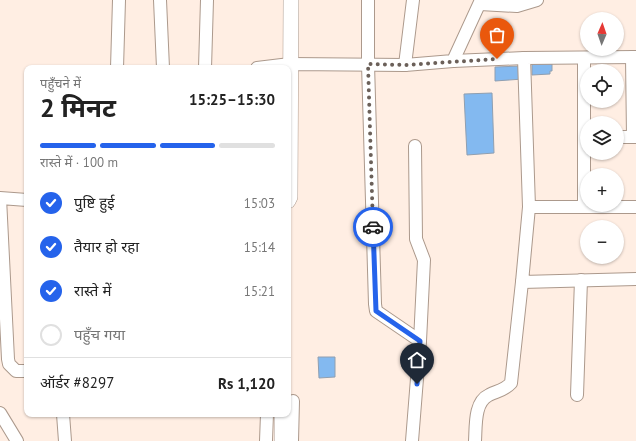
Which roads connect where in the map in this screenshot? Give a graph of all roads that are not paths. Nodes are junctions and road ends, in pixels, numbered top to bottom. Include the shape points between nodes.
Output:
1 (119, 0) edge
2 (160, 0) edge
3 (207, 0) edge
4 (281, 0) edge
5 (291, 0) edge
6 (368, 0) edge
7 (413, 0) edge
8 (537, 0) edge
9 (481, 2) edge
10 (634, 57) edge
11 (524, 58) junction
12 (584, 58) junction
13 (453, 61) junction
14 (368, 64) junction
15 (117, 65) edge
16 (163, 65) edge
17 (205, 65) edge
18 (283, 65) edge
19 (283, 65) edge
20 (405, 65) junction
21 (291, 66) edge
22 (585, 116) edge
23 (634, 137) edge
24 (415, 146) dead end
25 (24, 200) edge
26 (529, 207) junction
27 (580, 207) edge
28 (624, 207) edge
29 (636, 207) edge
30 (636, 279) edge
31 (582, 280) junction
32 (522, 282) junction
33 (420, 341) junction
34 (24, 371) edge
35 (577, 395) dead end
36 (293, 401) dead end
37 (0, 413) edge
38 (63, 417) edge
39 (267, 417) edge
40 (282, 417) edge
41 (17, 441) edge
42 (64, 441) edge
43 (266, 441) edge
44 (282, 441) edge
45 (292, 441) edge
46 (412, 441) edge
47 (475, 441) edge

1 - 15 street
2 - 16 street
3 - 17 street
4 - 18 street
5 - 19 street
6 - 14 street
7 - 20 street
8 - 9 street via 517,6
9 - 13 street
10 - 12 street
10 - 23 street
11 - 12 street
11 - 13 street
11 - 26 street
12 - 22 street
13 - 20 street
14 - 20 street
14 - 21 street
14 - 33 street via 376,311
24 - 33 street via 416,239 424,260
25 - 34 street via 0,198 8,359 16,371
26 - 27 street
26 - 32 street
28 - 29 street
30 - 31 street
31 - 32 street
31 - 35 street
32 - 47 street via 511,383 485,397 481,402
33 - 46 street
36 - 45 street
37 - 41 street
38 - 42 street
39 - 43 street
40 - 44 street

